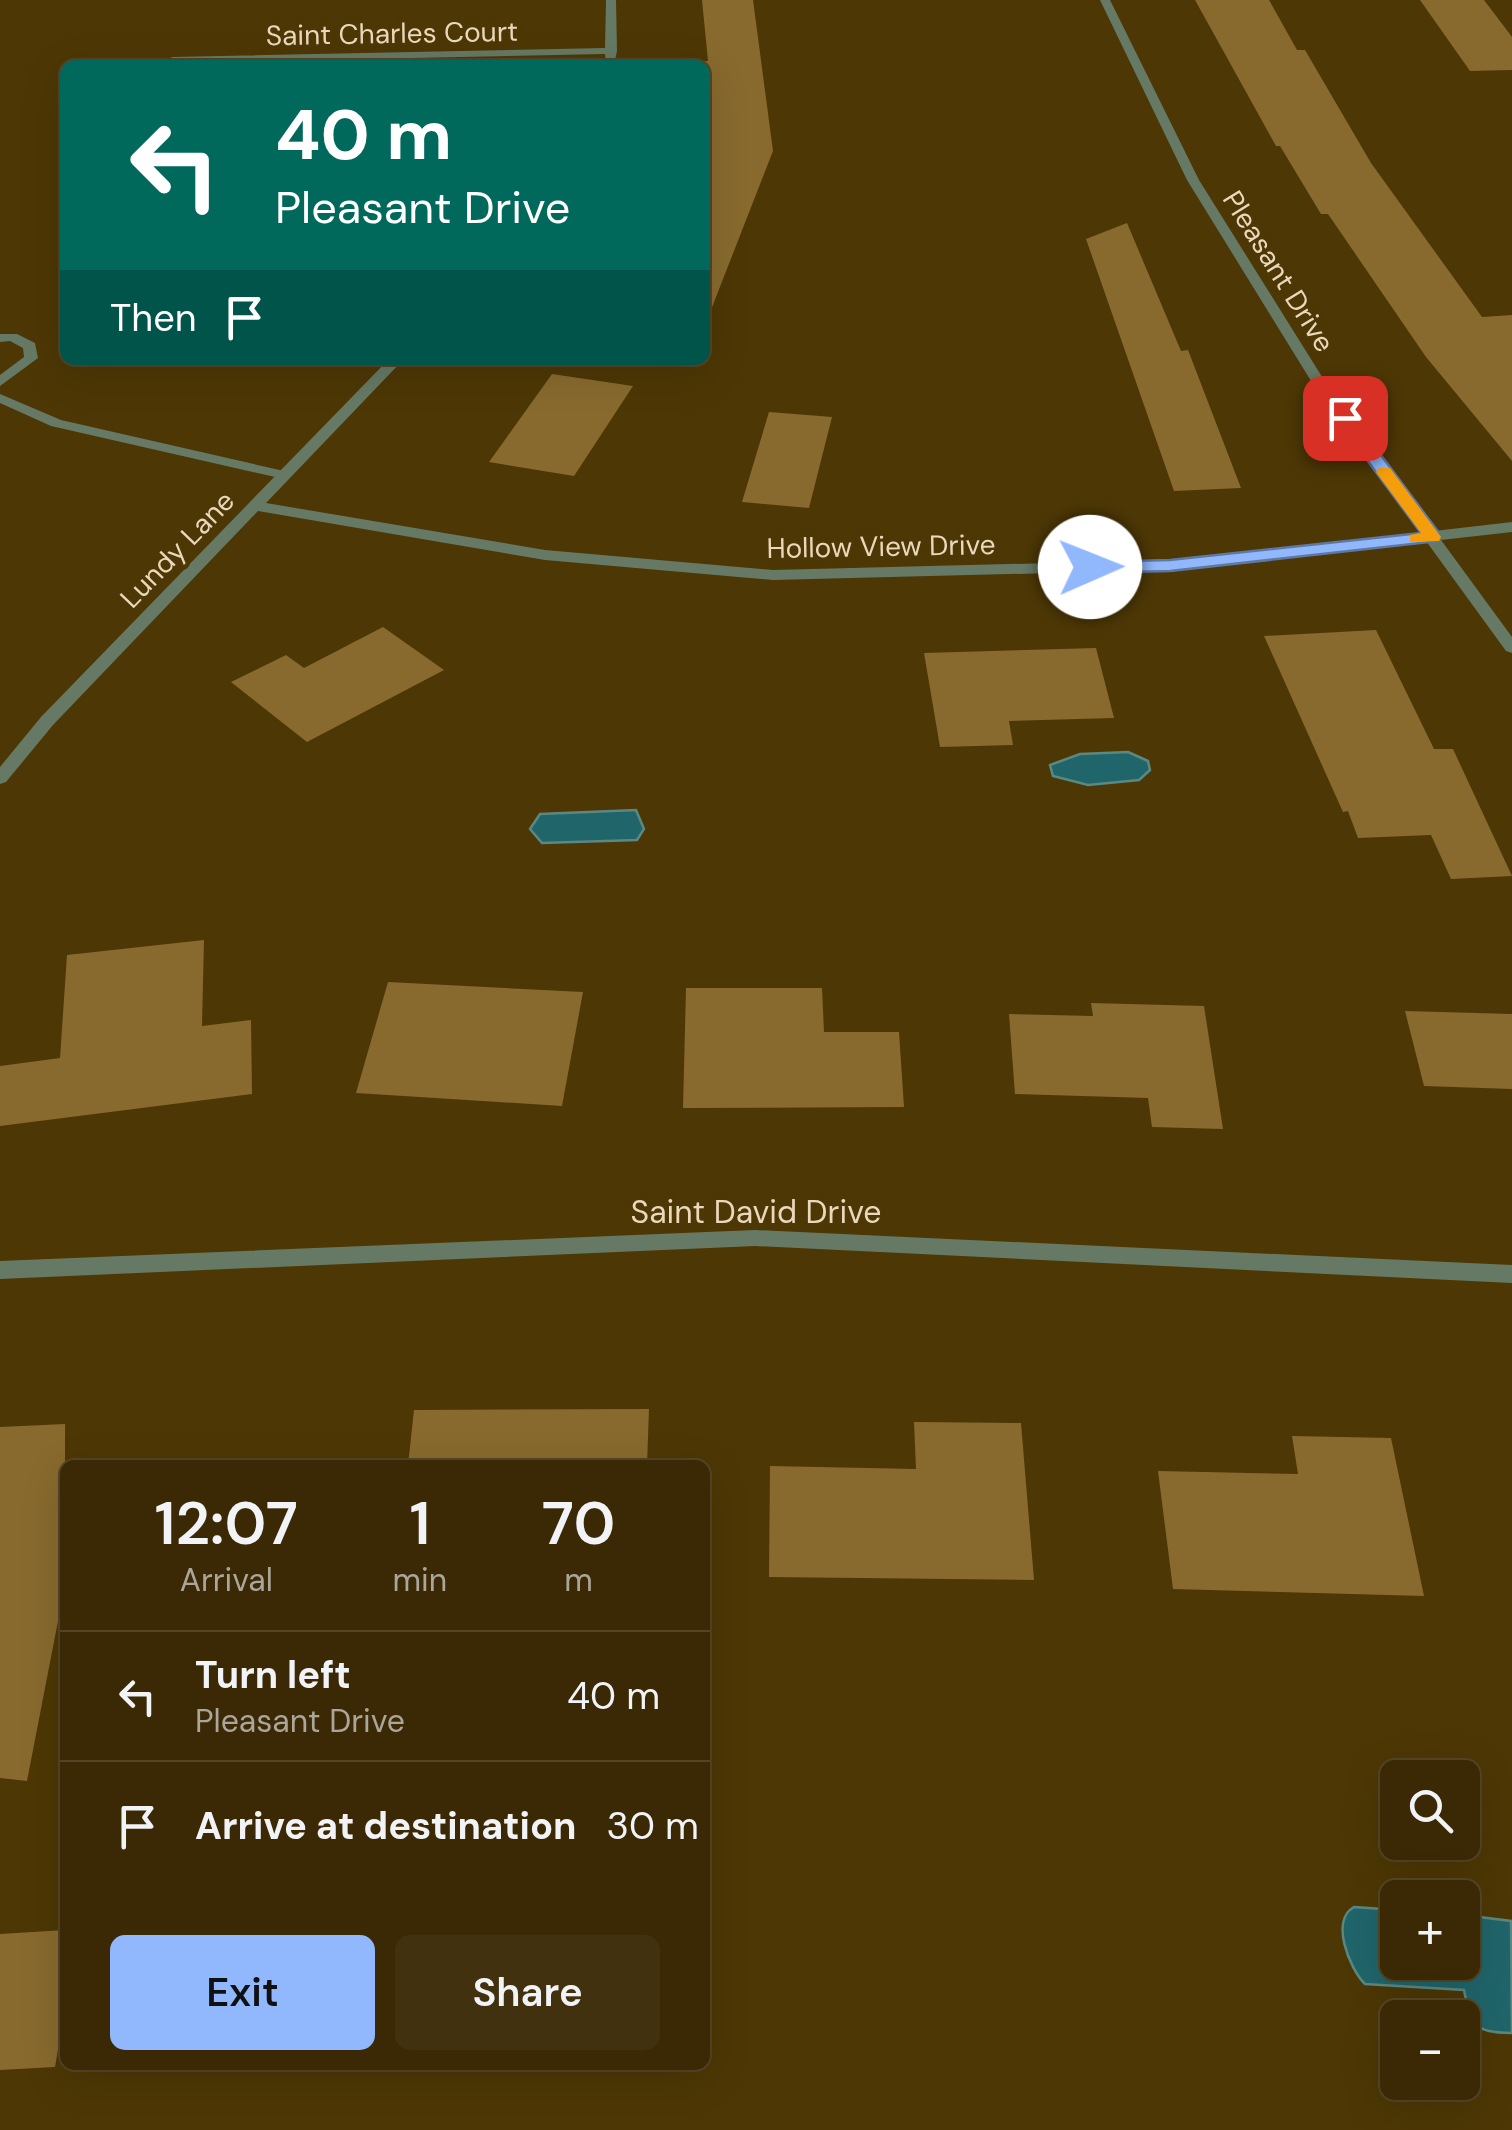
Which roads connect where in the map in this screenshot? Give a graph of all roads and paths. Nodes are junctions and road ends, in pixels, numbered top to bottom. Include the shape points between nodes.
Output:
1 (611, 0) edge
2 (1105, 0) edge
3 (612, 52) junction
4 (172, 60) dead end
5 (611, 60) edge
6 (0, 338) edge
7 (391, 365) edge
8 (0, 382) edge
9 (0, 398) edge
10 (284, 475) junction
11 (254, 506) junction
12 (1512, 528) edge
13 (1433, 537) junction
14 (1512, 648) edge
15 (0, 778) edge
16 (0, 1270) edge
17 (1512, 1274) edge

1 - 3 street
2 - 13 street, Pleasant Drive via 1193,180 1323,389
3 - 4 street, Saint Charles Court
3 - 5 street
6 - 8 street via 30,346 31,358
7 - 10 street, Lundy Lane
9 - 10 street via 56,423
10 - 11 street, Lundy Lane
11 - 13 street, Hollow View Drive via 544,556 773,575 1170,565
11 - 15 street, Lundy Lane via 47,720
12 - 13 street, Hollow View Drive
13 - 14 street, Pleasant Drive
16 - 17 street, Saint David Drive via 755,1238

